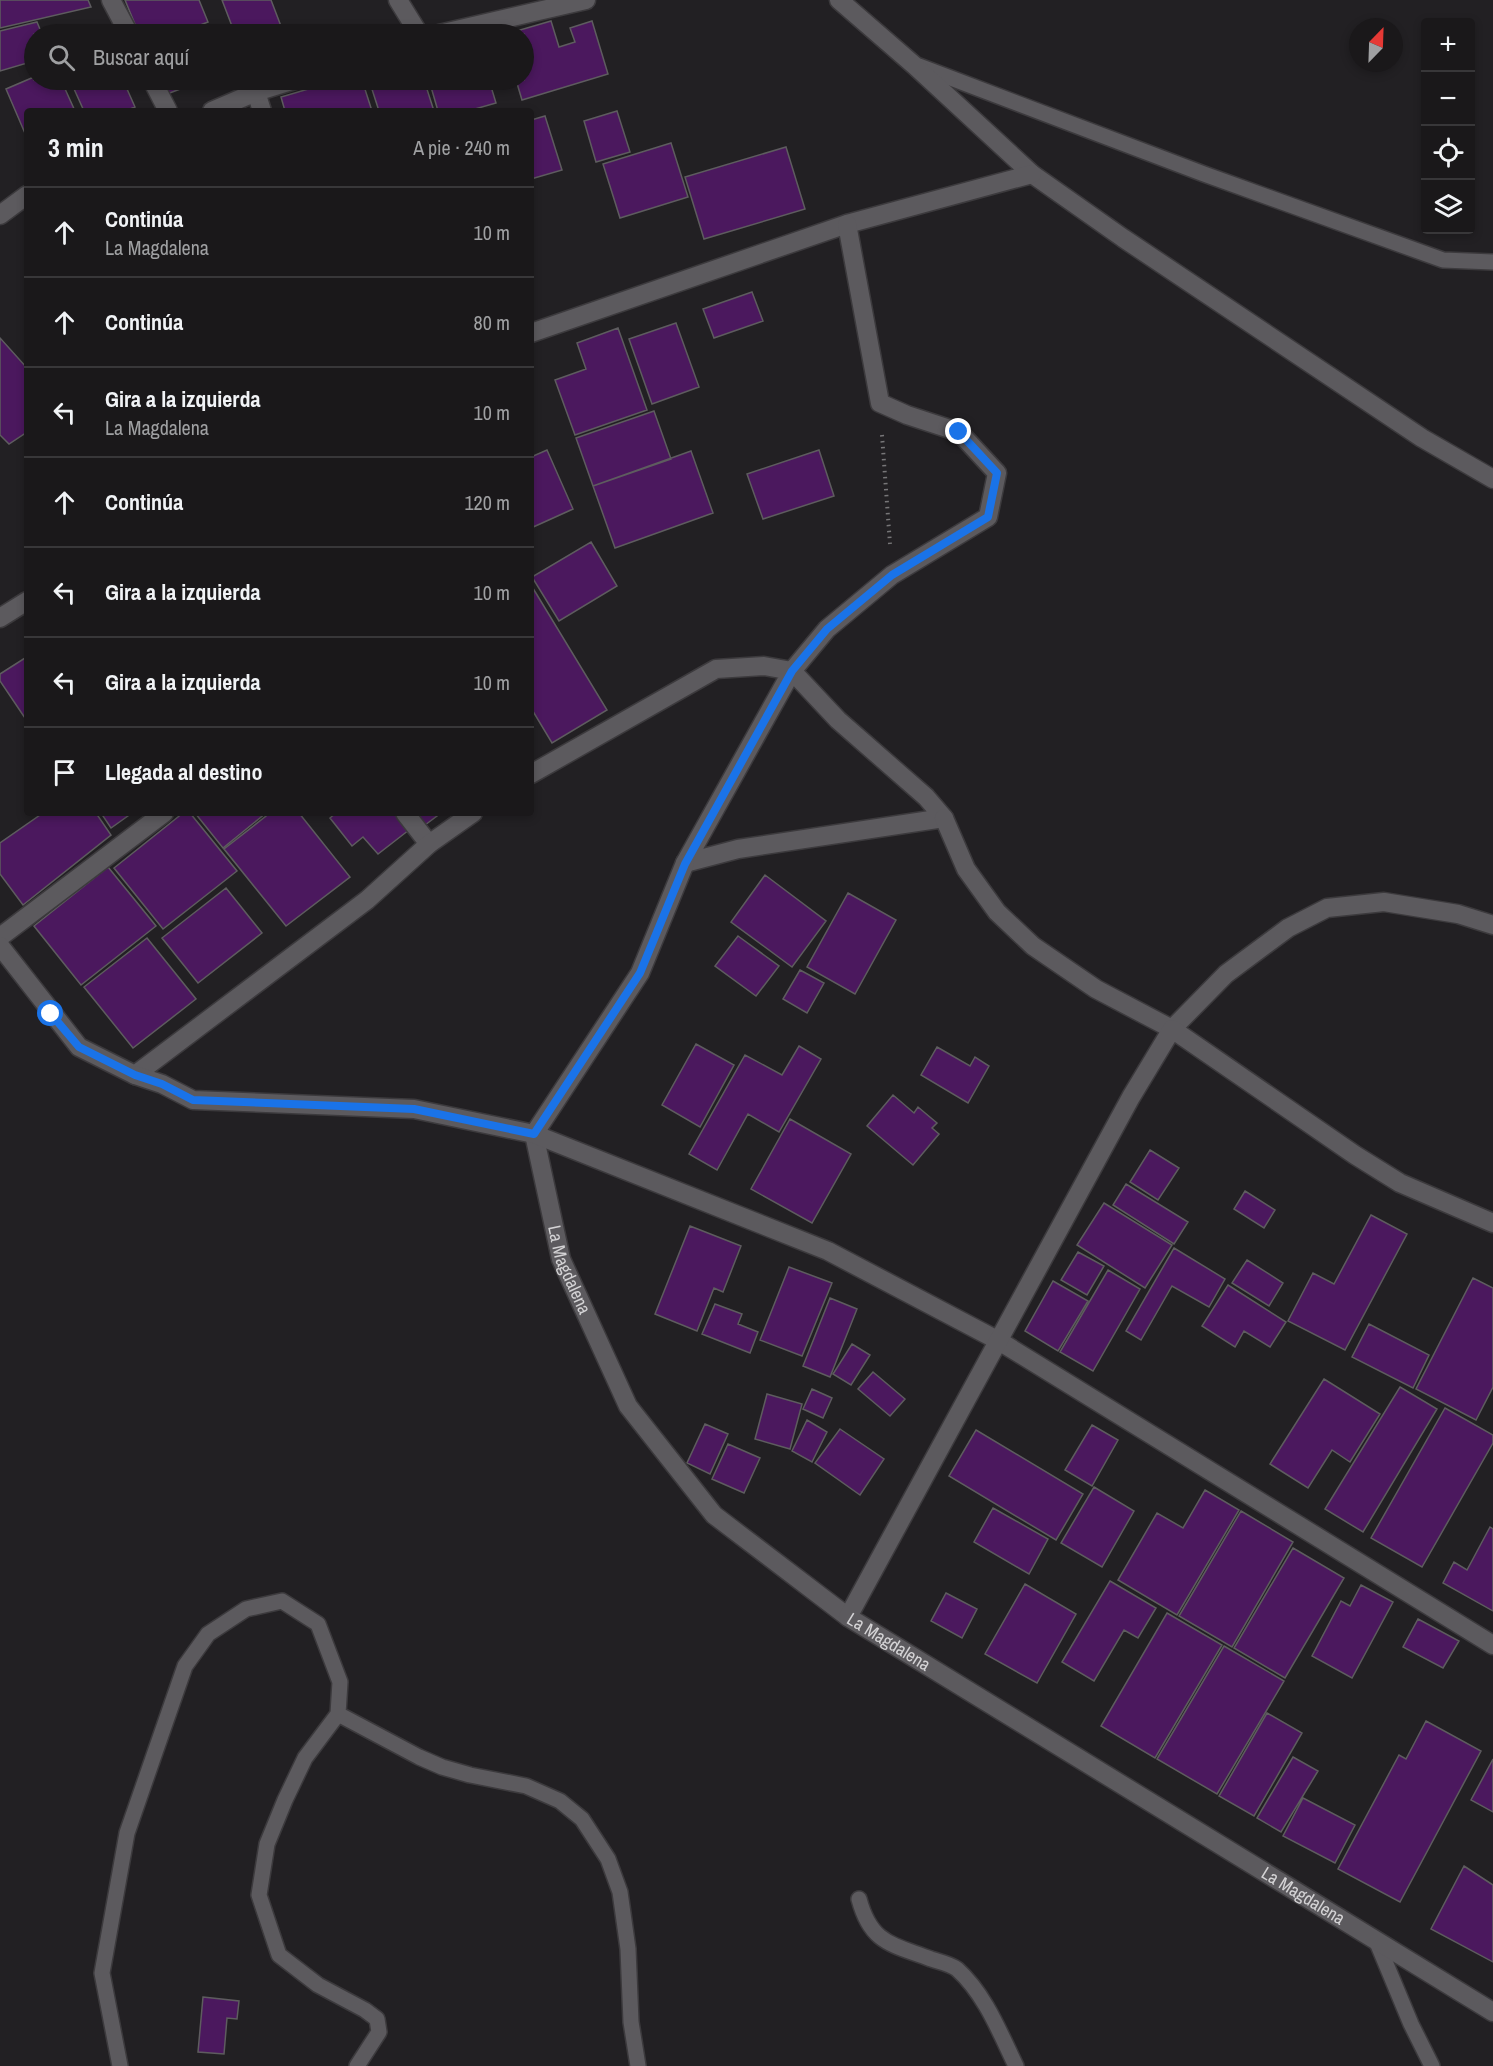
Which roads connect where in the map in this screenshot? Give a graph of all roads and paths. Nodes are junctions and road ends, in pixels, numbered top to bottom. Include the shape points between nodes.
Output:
1 (111, 0) edge
2 (398, 0) edge
3 (586, 0) edge
4 (839, 0) edge
5 (124, 24) edge
6 (413, 24) edge
7 (483, 24) edge
8 (914, 65) junction
9 (157, 90) edge
10 (262, 90) edge
11 (256, 92) junction
12 (166, 108) edge
13 (219, 108) edge
14 (261, 108) edge
15 (1032, 174) junction
16 (24, 197) edge
17 (0, 215) edge
18 (848, 224) junction
19 (1493, 262) edge
20 (534, 332) edge
21 (880, 403) junction
22 (1493, 480) edge
23 (892, 575) junction
24 (24, 603) edge
25 (0, 618) edge
26 (792, 671) junction
27 (534, 772) edge
28 (160, 816) edge
29 (407, 816) edge
30 (468, 816) edge
31 (944, 818) junction
32 (429, 844) junction
33 (685, 864) junction
34 (1493, 925) edge
35 (0, 937) edge
36 (0, 945) edge
37 (1172, 1029) junction
38 (135, 1075) junction
39 (534, 1134) junction
40 (1493, 1222) edge
41 (999, 1341) junction
42 (848, 1617) junction
43 (1493, 1645) edge
44 (338, 1714) junction
45 (859, 1899) dead end
46 (1376, 1940) junction
47 (1493, 2012) edge
48 (120, 2066) edge
49 (357, 2066) edge
50 (638, 2066) edge
51 (1016, 2066) edge
52 (1432, 2066) edge

1 - 5 street
2 - 6 street
3 - 7 street
4 - 8 street
8 - 15 street
8 - 19 lane via 1443,260
9 - 12 street
10 - 11 street
11 - 13 street
11 - 14 street
15 - 18 street
15 - 22 street via 1412,431
16 - 17 street
18 - 20 street
18 - 21 street
21 - 23 path
21 - 23 street via 959,432 997,473 988,517
23 - 26 street via 827,629
24 - 25 street
26 - 27 street via 764,666 716,669
26 - 31 street via 838,720 926,797
26 - 33 street
28 - 35 street
29 - 32 street
30 - 32 street
31 - 33 street via 738,849
31 - 37 street via 966,869 997,912 1033,946 1096,989
32 - 38 street via 367,900
33 - 39 street via 640,973
34 - 37 street via 1458,914 1384,902 1327,908 1288,928 1226,974
36 - 38 street via 79,1047
37 - 40 street via 1400,1183
37 - 41 street
38 - 39 street via 193,1100 414,1109
39 - 41 street via 828,1251
39 - 42 street, La Magdalena via 561,1259 628,1406 714,1515
41 - 42 street
41 - 43 street
42 - 46 street, La Magdalena
44 - 48 lane via 340,1682 318,1623 282,1601 246,1609 208,1634 185,1666 127,1833 102,1973
44 - 49 lane via 305,1758 285,1800 267,1844 259,1895 279,1955 318,1985 377,2019 379,2032
44 - 50 lane via 442,1767 526,1786 560,1801 582,1819 608,1858 620,1892
45 - 51 lane via 864,1919 883,1941 954,1967 970,1981
46 - 47 street, La Magdalena
46 - 52 lane

